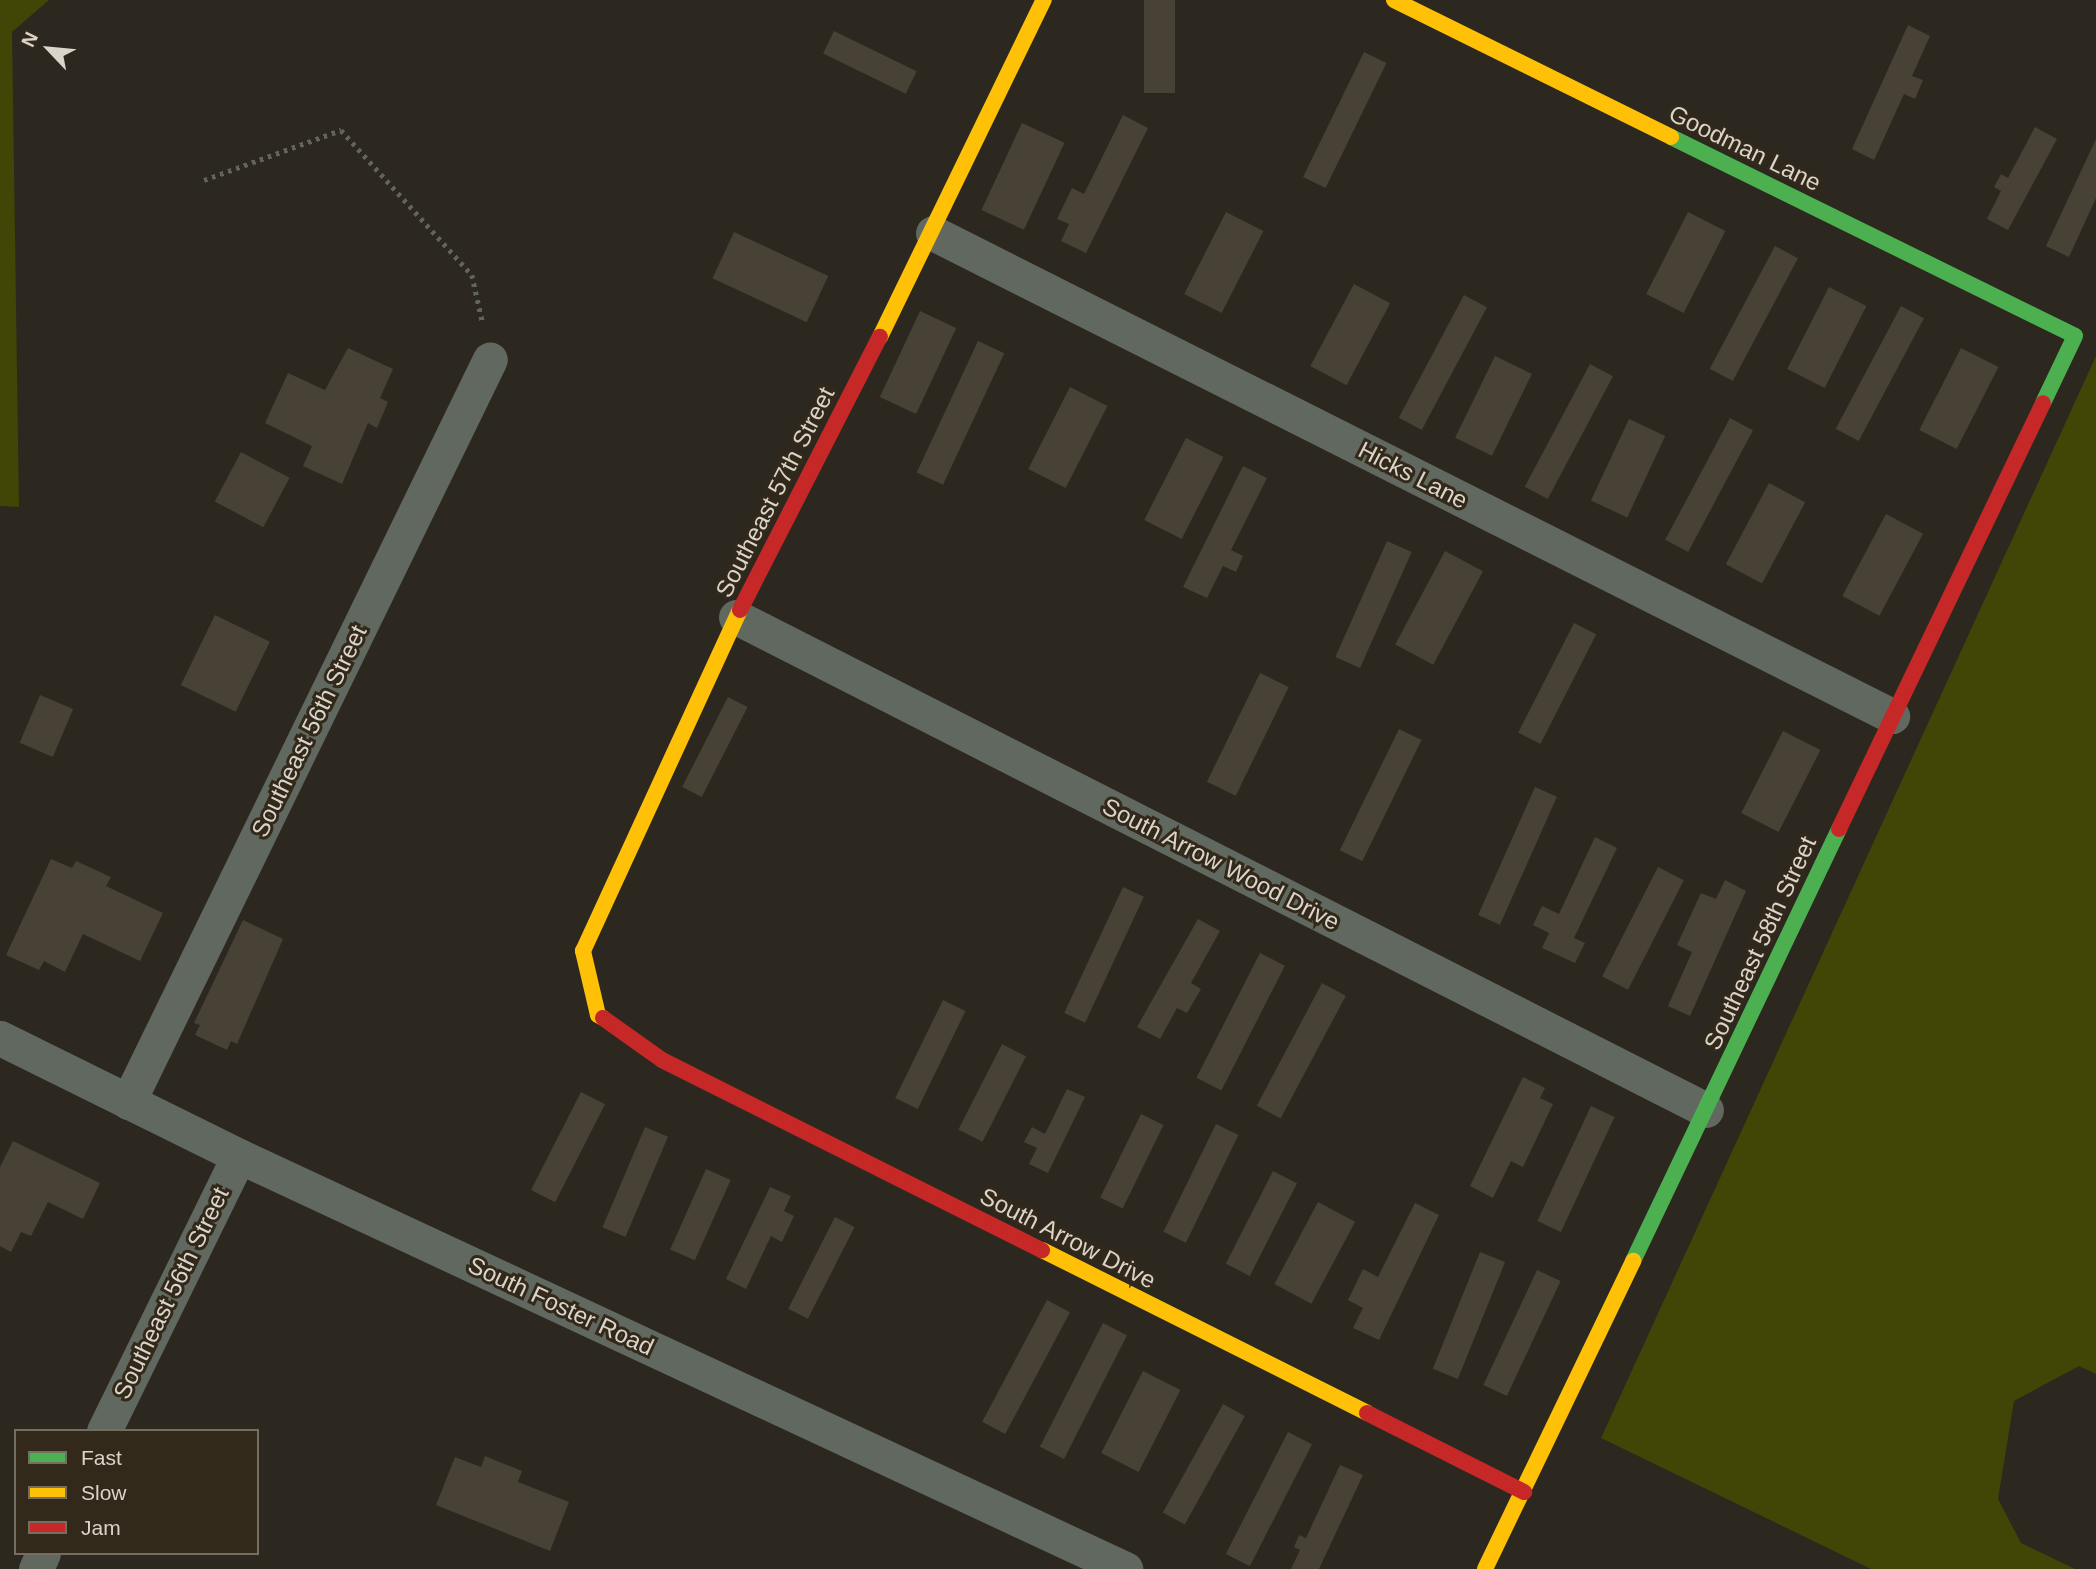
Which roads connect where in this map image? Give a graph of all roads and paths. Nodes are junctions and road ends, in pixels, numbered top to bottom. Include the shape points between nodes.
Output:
1 (1044, 0) edge
2 (1394, 0) edge
3 (204, 180) dead end
4 (933, 233) junction
5 (2075, 336) joint
6 (491, 359) joint
7 (736, 617) junction
8 (1892, 716) junction
9 (598, 1015) joint
10 (0, 1038) edge
11 (128, 1102) junction
12 (1706, 1110) junction
13 (239, 1156) junction
14 (105, 1429) edge
15 (1524, 1492) junction
16 (1125, 1569) edge
17 (1485, 1569) edge

1 - 4 street, Southeast 57th Street
2 - 5 street, Goodman Lane
3 - 6 path via 341,130 472,275
4 - 7 street, Southeast 57th Street
4 - 8 street, Hicks Lane
5 - 8 street, Southeast 58th Street
6 - 11 street, Southeast 56th Street
7 - 9 street, Southeast 57th Street via 583,951
7 - 12 street, South Arrow Wood Drive
8 - 12 street, Southeast 58th Street
9 - 15 street, South Arrow Drive via 662,1060
10 - 11 street, South Foster Road
11 - 13 street, South Foster Road
12 - 15 street, Southeast 58th Street
13 - 14 street, Southeast 56th Street
13 - 16 street, South Foster Road
15 - 17 street, Southeast 58th Street

